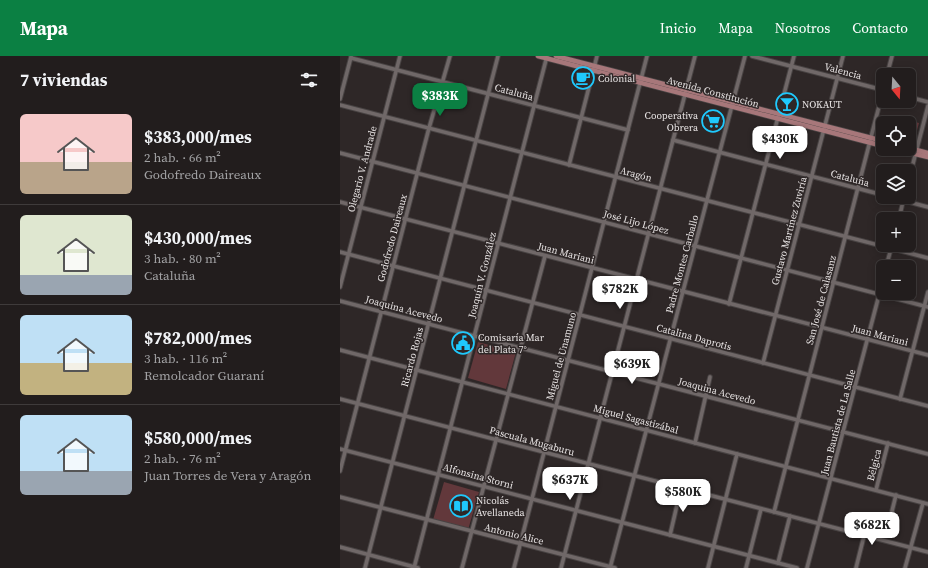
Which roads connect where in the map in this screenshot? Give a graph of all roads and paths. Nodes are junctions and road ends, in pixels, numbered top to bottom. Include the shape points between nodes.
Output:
1 (400, 56) edge
2 (450, 56) edge
3 (498, 56) edge
4 (538, 56) edge
5 (556, 56) edge
6 (598, 56) edge
7 (647, 56) edge
8 (695, 56) edge
9 (745, 56) edge
10 (752, 56) edge
11 (794, 56) edge
12 (843, 56) edge
13 (892, 56) edge
14 (351, 57) edge
15 (547, 57) edge
16 (791, 66) junction
17 (594, 68) junction
18 (889, 68) edge
19 (397, 70) junction
20 (837, 78) junction
21 (640, 80) junction
22 (442, 82) junction
23 (876, 89) edge
24 (686, 92) junction
25 (489, 94) junction
26 (340, 99) edge
27 (916, 99) edge
28 (928, 102) edge
29 (732, 104) junction
30 (340, 105) edge
31 (534, 106) junction
32 (928, 106) edge
33 (878, 108) edge
34 (384, 116) junction
35 (778, 116) junction
36 (582, 118) junction
37 (429, 128) junction
38 (824, 128) junction
39 (628, 130) junction
40 (476, 140) junction
41 (673, 140) junction
42 (870, 140) junction
43 (876, 140) edge
44 (876, 143) edge
45 (522, 152) junction
46 (720, 152) junction
47 (916, 152) junction
48 (340, 153) edge
49 (928, 153) edge
50 (928, 158) edge
51 (373, 162) junction
52 (766, 164) junction
53 (570, 165) junction
54 (417, 173) junction
55 (811, 176) junction
56 (616, 177) junction
57 (464, 186) junction
58 (660, 188) junction
59 (858, 189) junction
60 (876, 193) edge
61 (510, 198) junction
62 (707, 201) junction
63 (340, 202) edge
64 (916, 203) edge
65 (928, 207) edge
66 (361, 208) junction
67 (753, 213) junction
68 (405, 219) junction
69 (604, 222) junction
70 (799, 225) junction
71 (453, 232) junction
72 (648, 234) junction
73 (845, 237) junction
74 (498, 244) junction
75 (876, 244) edge
76 (695, 246) junction
77 (340, 252) edge
78 (908, 252) edge
79 (348, 254) junction
80 (545, 256) junction
81 (741, 258) junction
82 (928, 258) edge
83 (393, 266) junction
84 (592, 268) junction
85 (787, 270) junction
86 (440, 279) junction
87 (636, 280) junction
88 (834, 282) junction
89 (340, 287) edge
90 (486, 291) junction
91 (683, 292) junction
92 (928, 292) edge
93 (876, 293) edge
94 (877, 300) edge
95 (902, 300) edge
96 (340, 301) edge
97 (532, 302) junction
98 (729, 304) junction
99 (926, 306) edge
100 (381, 312) junction
101 (580, 315) junction
102 (775, 316) junction
103 (428, 324) junction
104 (624, 327) junction
105 (822, 328) junction
106 (475, 336) junction
107 (671, 339) junction
108 (867, 340) junction
109 (520, 348) junction
110 (340, 350) edge
111 (912, 351) junction
112 (928, 355) edge
113 (369, 358) junction
114 (568, 360) junction
115 (763, 363) junction
116 (416, 370) junction
117 (612, 372) junction
118 (809, 375) junction
119 (710, 377) dead end
120 (462, 382) junction
121 (659, 384) junction
122 (855, 387) junction
123 (507, 394) junction
124 (706, 396) junction
125 (340, 399) edge
126 (900, 399) junction
127 (357, 404) junction
128 (928, 406) edge
129 (556, 407) junction
130 (405, 416) junction
131 (600, 418) junction
132 (797, 420) junction
133 (450, 428) junction
134 (646, 430) junction
135 (844, 432) junction
136 (495, 439) junction
137 (695, 443) junction
138 (888, 443) junction
139 (340, 448) edge
140 (345, 450) junction
141 (545, 452) junction
142 (737, 454) junction
143 (928, 454) edge
144 (392, 462) junction
145 (588, 464) junction
146 (786, 466) junction
147 (340, 471) edge
148 (438, 474) junction
149 (634, 476) junction
150 (831, 478) junction
151 (483, 486) junction
152 (681, 488) junction
153 (876, 490) junction
154 (896, 496) junction
155 (340, 497) edge
156 (532, 499) junction
157 (725, 499) junction
158 (923, 503) junction
159 (928, 504) edge
160 (380, 507) junction
161 (761, 509) junction
162 (576, 510) junction
163 (892, 511) dead end
164 (774, 512) junction
165 (790, 516) junction
166 (426, 520) junction
167 (622, 523) junction
168 (819, 524) junction
169 (471, 531) junction
170 (670, 535) junction
171 (864, 536) junction
172 (521, 544) junction
173 (340, 547) edge
174 (713, 547) junction
175 (910, 548) junction
176 (928, 552) edge
177 (368, 555) junction
178 (564, 555) junction
179 (749, 556) junction
180 (778, 564) junction
181 (364, 568) edge
182 (415, 568) edge
183 (462, 568) edge
184 (514, 568) edge
185 (561, 568) edge
186 (612, 568) edge
187 (708, 568) edge
188 (746, 568) edge
189 (797, 568) edge
190 (807, 568) edge
191 (856, 568) edge
192 (905, 568) edge

1 - 19 street, Olegario V. Andrade
2 - 22 street, Godofredo Daireaux
3 - 25 street, Ricardo Rojas
4 - 15 main road, Avenida Constitución
5 - 17 main road, Avenida Constitución
6 - 17 street
7 - 21 street, Miguel de Unamuno
8 - 24 street
9 - 29 street, Padre Montes Carballo
10 - 16 street, Valencia
11 - 16 street
12 - 20 street, Gustavo Martínez Zuviría
13 - 18 street
14 - 19 street, Cataluña
14 - 26 street
15 - 17 main road, Avenida Constitución
15 - 31 street, Joaquín V. González
16 - 20 street, Valencia
16 - 35 street
17 - 21 main road, Avenida Constitución
17 - 36 street
19 - 22 street, Cataluña
19 - 34 street, Olegario V. Andrade
20 - 23 street, Valencia
20 - 38 street, Gustavo Martínez Zuviría
21 - 24 main road, Avenida Constitución
21 - 39 street, Miguel de Unamuno
22 - 25 street, Cataluña
22 - 37 street, Godofredo Daireaux
24 - 29 main road, Avenida Constitución
24 - 41 street
25 - 31 street, Cataluña
25 - 40 street, Ricardo Rojas
27 - 28 street
29 - 35 main road, Avenida Constitución
29 - 46 street, Padre Montes Carballo
30 - 34 street, Aragón
31 - 36 street, Cataluña
31 - 45 street, Joaquín V. González
32 - 47 street
33 - 42 street, San José de Calasanz
34 - 37 street, Aragón
34 - 51 street, Olegario V. Andrade
35 - 38 main road, Avenida Constitución
35 - 52 street
36 - 39 street, Cataluña
36 - 53 street
37 - 40 street, Aragón
37 - 54 street, Godofredo Daireaux
38 - 42 main road, Avenida Constitución
38 - 55 street, Gustavo Martínez Zuviría
39 - 56 street, Miguel de Unamuno
40 - 45 street, Aragón
40 - 57 street, Ricardo Rojas
41 - 46 street, Cataluña
41 - 58 street
42 - 43 main road, Avenida Constitución
42 - 44 main road, Avenida Constitución
42 - 59 street, San José de Calasanz
45 - 53 street, Aragón
45 - 61 street, Joaquín V. González
46 - 52 street, Cataluña
46 - 62 street, Padre Montes Carballo
47 - 49 main road
47 - 50 main road
48 - 51 street, José Lijo López
51 - 54 street, José Lijo López
51 - 66 street, Olegario V. Andrade
52 - 55 street, Cataluña
52 - 67 street
53 - 56 street, Aragón
54 - 57 street, José Lijo López
54 - 68 street, Godofredo Daireaux
55 - 59 street, Cataluña
55 - 70 street, Gustavo Martínez Zuviría
56 - 58 street, Aragón
56 - 69 street, Miguel de Unamuno
57 - 61 street, José Lijo López
57 - 71 street, Ricardo Rojas
58 - 62 street, Aragón
58 - 72 street
59 - 60 street, Cataluña
59 - 73 street, San José de Calasanz
61 - 69 street, José Lijo López
61 - 74 street, Joaquín V. González
62 - 67 street, Aragón
62 - 76 street, Padre Montes Carballo
63 - 66 street, Juan Mariani
64 - 65 street
66 - 68 street, Juan Mariani
66 - 79 street, Olegario V. Andrade
67 - 70 street, Aragón
67 - 81 street
68 - 71 street, Juan Mariani
68 - 83 street, Godofredo Daireaux
69 - 72 street, José Lijo López
69 - 84 street, Miguel de Unamuno
70 - 73 street, Aragón
70 - 85 street, Gustavo Martínez Zuviría
71 - 74 street, Juan Mariani
71 - 86 street, Ricardo Rojas
72 - 76 street, José Lijo López
72 - 87 street
73 - 75 street, Aragón
73 - 88 street, San José de Calasanz
74 - 80 street, Juan Mariani
74 - 90 street, Joaquín V. González
76 - 81 street, José Lijo López
76 - 91 street, Padre Montes Carballo
77 - 79 street, Catalina Daprotis
78 - 82 street, Aragón
79 - 83 street, Catalina Daprotis
79 - 89 street, Olegario V. Andrade
80 - 84 street, Juan Mariani
80 - 97 street
81 - 85 street, José Lijo López
81 - 98 street
83 - 86 street, Catalina Daprotis
83 - 100 street, Godofredo Daireaux
84 - 87 street, Juan Mariani
84 - 101 street, Miguel de Unamuno
85 - 88 street, José Lijo López
85 - 102 street, Gustavo Martínez Zuviría
86 - 90 street, Catalina Daprotis
86 - 103 street, Ricardo Rojas
87 - 91 street, Juan Mariani
87 - 104 street
88 - 93 street, José Lijo López
88 - 105 street, San José de Calasanz
90 - 97 street, Catalina Daprotis
90 - 106 street, Joaquín V. González
91 - 98 street, Juan Mariani
91 - 107 street, Padre Montes Carballo
92 - 99 street
94 - 108 street, Juan Bautista de La Salle
95 - 99 street, José Lijo López
96 - 100 street, Joaquina Acevedo
97 - 101 street, Catalina Daprotis
97 - 109 street
98 - 102 street, Juan Mariani
99 - 111 street
100 - 103 street, Joaquina Acevedo
100 - 113 street, Godofredo Daireaux
101 - 104 street, Catalina Daprotis
101 - 114 street, Miguel de Unamuno
102 - 105 street, Juan Mariani
102 - 115 street, Gustavo Martínez Zuviría
103 - 106 street, Joaquina Acevedo
103 - 116 street, Ricardo Rojas
104 - 107 street, Catalina Daprotis
104 - 117 street
105 - 108 street, Juan Mariani
105 - 118 street, San José de Calasanz
106 - 109 street, Joaquina Acevedo
106 - 120 street, Joaquín V. González
107 - 115 street, Catalina Daprotis
107 - 121 street, Padre Montes Carballo
108 - 111 street, Juan Mariani
108 - 122 street, Juan Bautista de La Salle
109 - 114 street, Joaquina Acevedo
109 - 123 street
110 - 113 street, Miguel Sagastizábal
111 - 112 street, Juan Mariani
111 - 126 street
113 - 116 street, Miguel Sagastizábal
113 - 127 street, Godofredo Daireaux
114 - 117 street, Joaquina Acevedo
114 - 129 street, Miguel de Unamuno
115 - 118 street, Catalina Daprotis
116 - 120 street, Miguel Sagastizábal
116 - 130 street, Ricardo Rojas
117 - 121 street, Joaquina Acevedo
117 - 131 street
118 - 122 street, Catalina Daprotis
118 - 132 street, San José de Calasanz
119 - 124 street
120 - 123 street, Miguel Sagastizábal
120 - 133 street, Joaquín V. González
121 - 124 street, Joaquina Acevedo
121 - 134 street, Padre Montes Carballo
122 - 126 street, Catalina Daprotis
122 - 135 street, Juan Bautista de La Salle
123 - 129 street, Miguel Sagastizábal
123 - 136 street
124 - 132 street, Joaquina Acevedo
124 - 137 street
125 - 127 street, Pascuala Mugaburu
126 - 128 street, Catalina Daprotis
127 - 130 street, Pascuala Mugaburu
127 - 140 street, Godofredo Daireaux
129 - 131 street, Miguel Sagastizábal
129 - 141 street, Miguel de Unamuno
130 - 133 street, Pascuala Mugaburu
130 - 144 street, Ricardo Rojas
131 - 134 street, Miguel Sagastizábal
131 - 145 street
132 - 135 street, Joaquina Acevedo
132 - 146 street, San José de Calasanz
133 - 136 street, Pascuala Mugaburu
133 - 148 street, Joaquín V. González
134 - 137 street, Miguel Sagastizábal
134 - 149 street, Padre Montes Carballo
135 - 138 street, Joaquina Acevedo
135 - 150 street, Juan Bautista de La Salle
136 - 141 street, Pascuala Mugaburu
136 - 151 street
137 - 142 street, Miguel Sagastizábal
138 - 143 street, Joaquina Acevedo
138 - 153 street, Bélgica
139 - 140 street, Alfonsina Storni
140 - 144 street, Alfonsina Storni
140 - 147 street, Godofredo Daireaux
141 - 145 street, Pascuala Mugaburu
141 - 156 street, Miguel de Unamuno
142 - 146 street, Miguel Sagastizábal
142 - 157 street
144 - 148 street, Alfonsina Storni
144 - 160 street, Ricardo Rojas
145 - 149 street, Pascuala Mugaburu
145 - 162 street
146 - 150 street, Miguel Sagastizábal
146 - 164 street, San José de Calasanz
148 - 151 street, Alfonsina Storni
148 - 166 street, Joaquín V. González
149 - 152 street, Pascuala Mugaburu
149 - 167 street, Padre Montes Carballo
150 - 153 street, Miguel Sagastizábal
150 - 168 street, Juan Bautista de La Salle
151 - 156 street, Alfonsina Storni
151 - 169 street
152 - 157 street, Pascuala Mugaburu
152 - 170 street
153 - 154 street, Miguel Sagastizábal
154 - 158 street, Miguel Sagastizábal
154 - 163 street
155 - 160 street, Antonio Alice
156 - 162 street, Alfonsina Storni
156 - 172 street, Miguel de Unamuno
157 - 161 street, Pascuala Mugaburu
157 - 174 street
158 - 159 street, Miguel Sagastizábal
158 - 175 street
160 - 166 street, Antonio Alice
160 - 177 street, Ricardo Rojas
161 - 164 street, Pascuala Mugaburu
161 - 179 street
162 - 167 street, Alfonsina Storni
162 - 178 street
164 - 165 street, Pascuala Mugaburu
165 - 168 street, Pascuala Mugaburu
165 - 180 street
166 - 169 street, Antonio Alice
166 - 182 street, Joaquín V. González
167 - 170 street, Alfonsina Storni
167 - 186 street, Padre Montes Carballo
168 - 171 street, Pascuala Mugaburu
168 - 190 street, Juan Bautista de La Salle
169 - 172 street, Antonio Alice
169 - 183 street
170 - 174 street, Alfonsina Storni
171 - 175 street, Pascuala Mugaburu
171 - 191 street
172 - 178 street, Antonio Alice
172 - 184 street, Miguel de Unamuno
173 - 177 street
174 - 179 street, Alfonsina Storni
174 - 187 street
175 - 176 street, Pascuala Mugaburu
175 - 192 street
177 - 181 street, Ricardo Rojas
177 - 182 street
178 - 185 street
178 - 186 street, Antonio Alice
179 - 180 street, Alfonsina Storni
179 - 188 street
180 - 189 street, Alfonsina Storni

